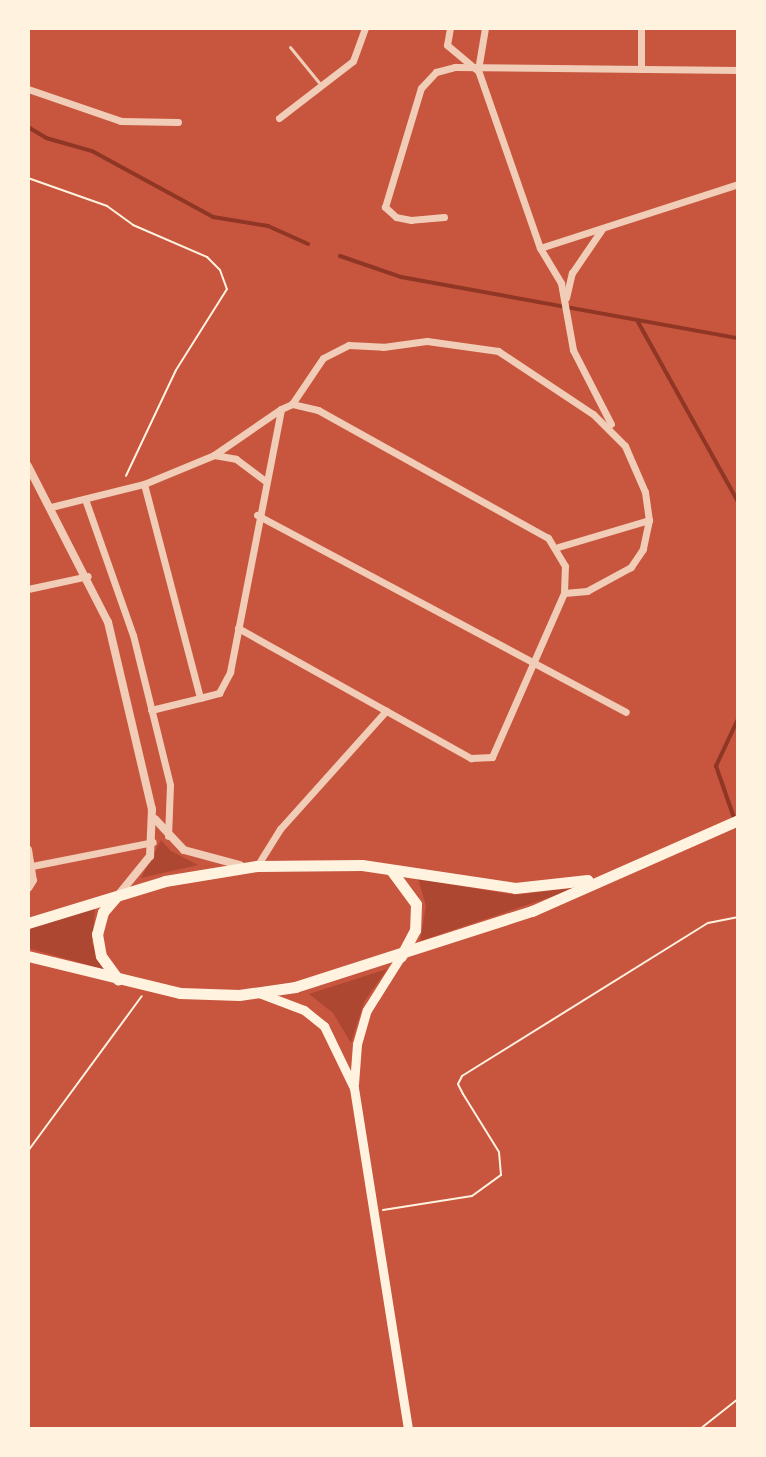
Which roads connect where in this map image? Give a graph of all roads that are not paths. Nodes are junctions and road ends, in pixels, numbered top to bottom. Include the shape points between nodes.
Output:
1 (365, 28) edge
2 (450, 28) edge
3 (485, 28) edge
4 (641, 28) edge
5 (290, 47) dead end
6 (641, 69) junction
7 (478, 70) junction
8 (738, 70) edge
9 (321, 85) junction
10 (28, 89) edge
11 (279, 118) dead end
12 (178, 122) dead end
13 (738, 184) edge
14 (444, 217) dead end
15 (604, 228) junction
16 (540, 248) junction
17 (565, 301) junction
18 (292, 404) junction
19 (281, 409) junction
20 (614, 430) junction
21 (214, 455) junction
22 (28, 466) edge
23 (264, 480) junction
24 (144, 484) junction
25 (85, 499) junction
26 (51, 507) junction
27 (257, 515) junction
28 (649, 520) junction
29 (558, 547) junction
30 (88, 576) junction
31 (28, 589) edge
32 (564, 593) junction
33 (238, 628) junction
34 (534, 661) junction
35 (200, 698) junction
36 (151, 710) junction
37 (386, 711) junction
38 (626, 712) dead end
39 (152, 809) junction
40 (735, 820) edge
41 (168, 838) junction
42 (153, 842) junction
43 (28, 849) edge
44 (32, 866) junction
45 (257, 866) junction
46 (388, 868) junction
47 (596, 879) junction
48 (31, 884) edge
49 (120, 894) junction
50 (28, 923) edge
51 (28, 956) edge
52 (401, 956) junction
53 (122, 982) junction
54 (259, 993) junction
55 (354, 1088) junction
56 (408, 1429) edge

1 - 9 street via 353,61
2 - 7 street via 447,45
3 - 7 street
4 - 6 street
5 - 9 lane
6 - 7 street
6 - 8 street
7 - 14 street via 436,72 421,88 385,196 385,207 396,217
7 - 16 street
9 - 11 street
10 - 12 street via 121,121
13 - 15 street
15 - 16 street
15 - 17 street via 572,273
16 - 17 street
17 - 20 street via 581,371
18 - 19 street
18 - 20 street via 323,358 349,345 427,341 498,351
18 - 29 street via 318,410
19 - 21 street
19 - 23 street
20 - 28 street via 636,470
21 - 23 street via 236,459
21 - 24 street
22 - 26 street
23 - 27 street
24 - 25 street
24 - 35 street
25 - 26 street
25 - 36 street via 115,577
26 - 30 street
27 - 33 street
27 - 34 street
28 - 29 street
28 - 32 street via 643,549 631,567 587,591
29 - 32 street via 565,566
30 - 31 street
30 - 39 street via 108,622
32 - 34 street
33 - 35 street via 230,672 219,693
33 - 37 street
34 - 37 street via 492,757 471,758
34 - 38 street
35 - 36 street
36 - 41 street via 170,785
37 - 45 street via 280,829
39 - 41 street
39 - 42 street
40 - 47 main road
41 - 45 street via 208,861
42 - 44 street
42 - 49 street via 144,867
43 - 44 street
44 - 48 street
45 - 46 main road
45 - 49 main road
46 - 47 main road via 499,887
46 - 52 main road via 404,881 416,904 415,930
47 - 52 main road via 532,911
49 - 50 main road
49 - 53 main road via 103,912 97,934 106,966
51 - 53 main road
52 - 54 main road
52 - 55 main road via 364,1019
53 - 54 main road via 200,995
54 - 55 main road via 304,1010 324,1026
55 - 56 main road

